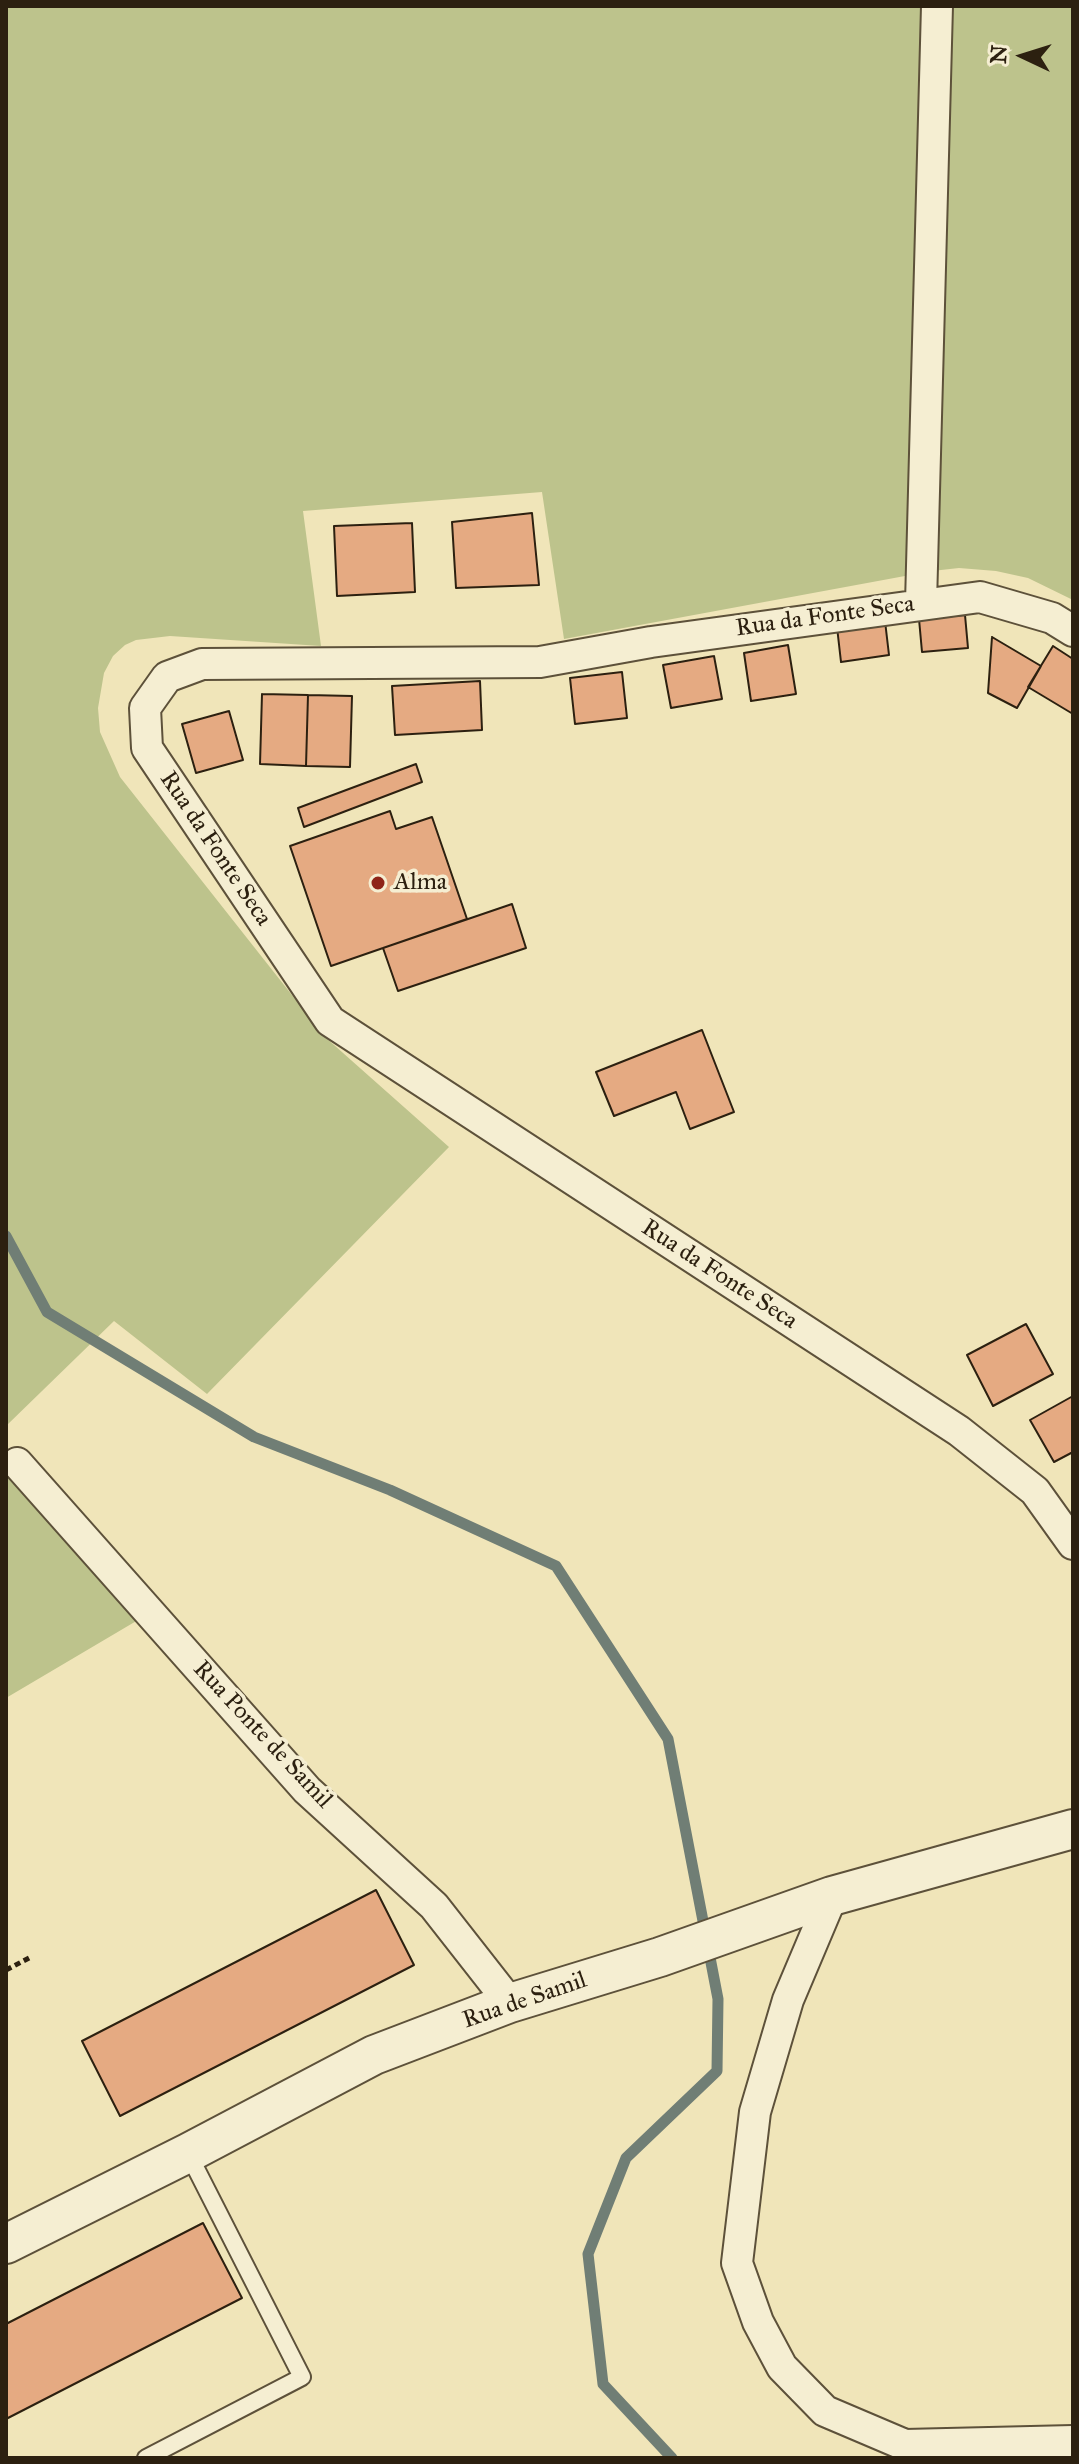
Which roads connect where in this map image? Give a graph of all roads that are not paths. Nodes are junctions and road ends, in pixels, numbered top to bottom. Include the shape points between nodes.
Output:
1 (937, 6) edge
2 (921, 603) junction
3 (1073, 631) edge
4 (17, 1463) dead end
5 (1073, 1544) edge
6 (1073, 1829) edge
7 (832, 1896) junction
8 (510, 2003) junction
9 (188, 2153) junction
10 (6, 2244) edge
11 (1073, 2441) edge
12 (146, 2458) edge

1 - 2 street
2 - 3 street, Rua da Fonte Seca via 980,597 1052,618
2 - 5 street, Rua da Fonte Seca via 540,662 202,664 167,677 145,708 147,748 330,1021 959,1431 1035,1491
4 - 8 street, Rua Ponte de Samil via 307,1790 434,1906
6 - 7 street, Rua de Samil
7 - 8 street, Rua de Samil
7 - 11 street via 788,2000 755,2112 737,2263 758,2322 782,2367 825,2411 905,2445
8 - 9 street, Rua de Samil via 374,2055
9 - 10 street, Rua de Samil
9 - 12 lane via 302,2377

